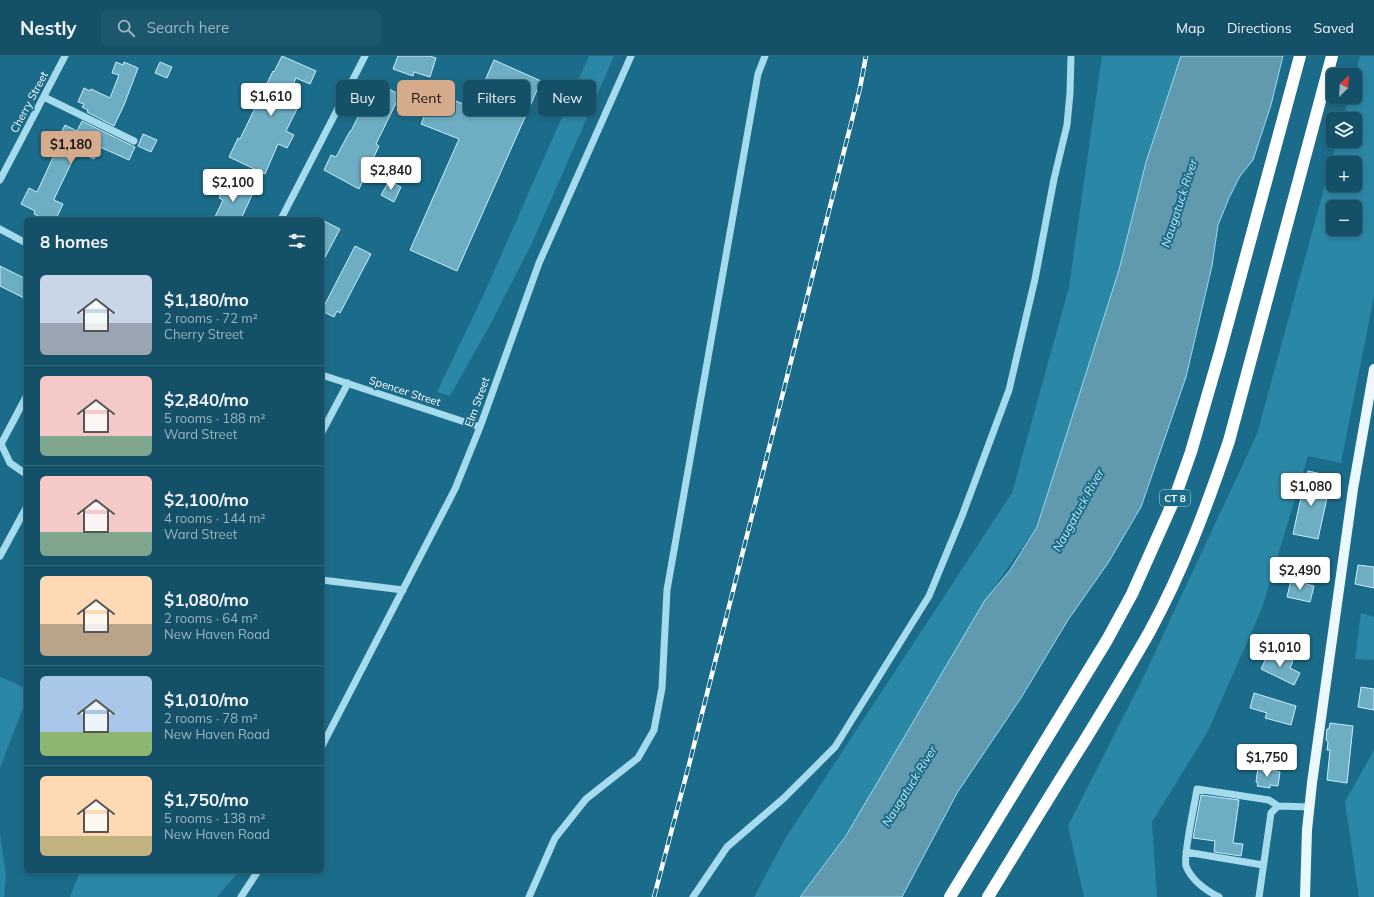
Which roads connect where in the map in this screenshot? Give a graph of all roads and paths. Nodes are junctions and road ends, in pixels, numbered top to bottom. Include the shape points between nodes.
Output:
1 (65, 56) edge
2 (365, 56) edge
3 (631, 56) edge
4 (764, 56) edge
5 (1071, 56) edge
6 (1300, 56) edge
7 (1332, 56) edge
8 (44, 97) junction
9 (134, 141) dead end
10 (0, 180) edge
11 (282, 217) edge
12 (0, 229) edge
13 (24, 242) edge
14 (1374, 368) edge
15 (324, 376) edge
16 (348, 383) junction
17 (24, 402) edge
18 (480, 427) junction
19 (324, 428) edge
20 (24, 473) edge
21 (24, 512) edge
22 (0, 556) edge
23 (324, 580) edge
24 (403, 590) junction
25 (324, 742) edge
26 (1278, 806) junction
27 (1310, 807) junction
28 (1186, 852) junction
29 (1263, 865) junction
30 (257, 873) edge
31 (241, 897) edge
32 (529, 897) edge
33 (693, 897) edge
34 (950, 897) edge
35 (988, 897) edge
36 (1219, 897) edge
37 (1259, 897) edge
38 (1305, 897) edge

1 - 8 street, Cherry Street
2 - 11 street
3 - 18 street, Elm Street via 539,263
4 - 32 street via 758,74 667,590 662,688 654,730 638,758 586,799 555,838
5 - 33 street via 1067,125 1009,390 929,596 835,747 784,798 727,847
6 - 34 highway, CT 8 via 1192,452 1174,500 1132,594 1107,640
7 - 35 highway, CT 8 via 1231,434 1194,537 1150,630
8 - 9 street
8 - 10 street, Cherry Street
12 - 13 street
14 - 27 main road via 1353,489
15 - 16 street, Spencer Street
16 - 18 street, Spencer Street
16 - 19 street
17 - 20 street via 1,444 10,463
18 - 24 street, Elm Street via 454,489
21 - 22 street
23 - 24 street
24 - 25 street, Elm Street
26 - 27 street
26 - 28 street via 1269,800 1197,789
26 - 29 street via 1272,813
27 - 38 main road
28 - 29 street
28 - 36 street via 1186,865 1194,879 1207,891
29 - 37 street
30 - 31 street

